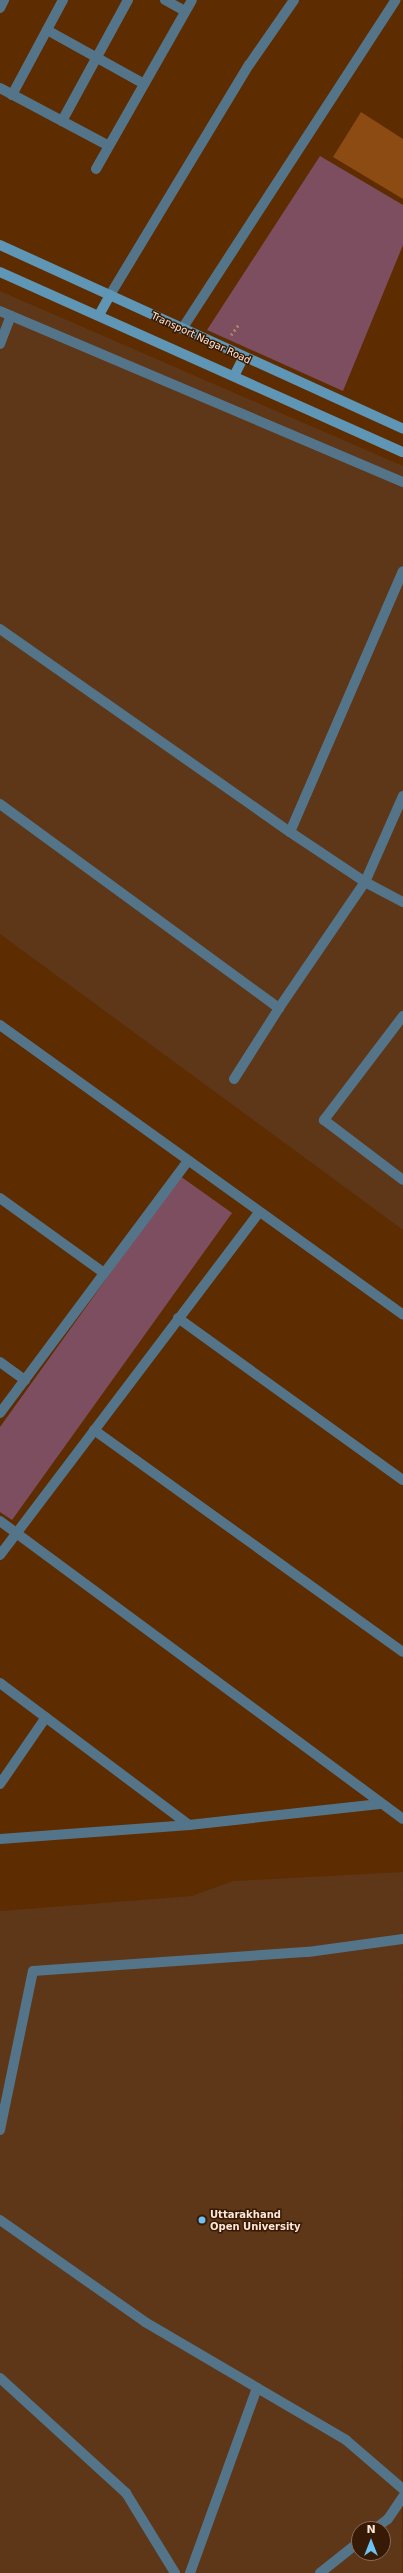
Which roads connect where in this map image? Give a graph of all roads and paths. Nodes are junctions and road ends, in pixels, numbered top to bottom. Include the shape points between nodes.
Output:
1 (4, 0) edge
2 (63, 0) edge
3 (128, 0) edge
4 (165, 0) edge
5 (192, 0) edge
6 (294, 0) edge
7 (396, 0) edge
8 (0, 8) edge
9 (185, 11) junction
10 (47, 30) junction
11 (97, 57) junction
12 (144, 84) junction
13 (0, 88) edge
14 (12, 95) junction
15 (62, 121) junction
16 (109, 146) junction
17 (96, 169) dead end
18 (0, 245) edge
19 (0, 272) edge
20 (110, 295) junction
21 (0, 311) edge
22 (99, 315) junction
23 (11, 316) junction
24 (182, 329) junction
25 (0, 344) edge
26 (243, 358) junction
27 (234, 376) junction
28 (403, 428) edge
29 (403, 452) edge
30 (403, 482) edge
31 (403, 571) edge
32 (0, 628) edge
33 (403, 796) edge
34 (0, 804) edge
35 (290, 832) junction
36 (365, 882) junction
37 (403, 902) edge
38 (279, 1008) junction
39 (403, 1016) edge
40 (0, 1025) edge
41 (234, 1079) dead end
42 (188, 1161) junction
43 (403, 1180) edge
44 (0, 1198) edge
45 (259, 1212) junction
46 (104, 1273) junction
47 (403, 1315) edge
48 (178, 1318) junction
49 (0, 1362) edge
50 (25, 1380) junction
51 (0, 1413) edge
52 (94, 1430) junction
53 (403, 1480) edge
54 (0, 1521) edge
55 (16, 1533) junction
56 (0, 1555) edge
57 (403, 1652) edge
58 (0, 1683) edge
59 (46, 1717) junction
60 (0, 1784) edge
61 (380, 1804) junction
62 (403, 1819) edge
63 (189, 1825) junction
64 (0, 1840) edge
65 (403, 1939) edge
66 (0, 2130) edge
67 (0, 2220) edge
68 (0, 2378) edge
69 (257, 2388) junction
70 (403, 2489) edge
71 (403, 2497) edge
72 (384, 2521) edge
73 (351, 2548) edge
74 (175, 2573) edge
75 (190, 2573) edge
76 (320, 2573) edge

1 - 8 street
2 - 10 street
3 - 11 street
4 - 9 street
5 - 9 street
6 - 20 street via 249,65
7 - 24 street
9 - 12 street
10 - 11 street
10 - 14 street
11 - 12 street
11 - 15 street
12 - 16 street
13 - 14 street
14 - 15 street
15 - 16 street
16 - 17 street
18 - 20 main road, Transport Nagar Road
19 - 22 main road, Transport Nagar Road
20 - 22 main road
20 - 24 main road, Transport Nagar Road
21 - 23 street
22 - 27 main road, Transport Nagar Road
23 - 25 street
23 - 30 street
24 - 26 main road, Transport Nagar Road
26 - 27 main road
26 - 28 main road, Transport Nagar Road
27 - 29 main road, Transport Nagar Road
31 - 35 street
32 - 35 street
33 - 36 street
34 - 38 street
35 - 36 street
36 - 37 street
36 - 38 street
38 - 41 street
39 - 43 street via 324,1120
40 - 42 street
42 - 45 street
42 - 46 street
44 - 46 street
45 - 47 street
45 - 48 street
46 - 50 street
48 - 52 street
48 - 53 street
49 - 50 street
50 - 51 street
52 - 55 street
52 - 57 street
54 - 55 street
55 - 56 street
55 - 61 street
58 - 59 street
59 - 60 street
59 - 63 street
61 - 62 street
61 - 63 street
63 - 64 street
65 - 66 street via 308,1952 33,1971
67 - 69 street via 145,2322
68 - 74 street via 126,2492
69 - 70 street via 346,2440
69 - 75 street
71 - 72 street
73 - 76 street

